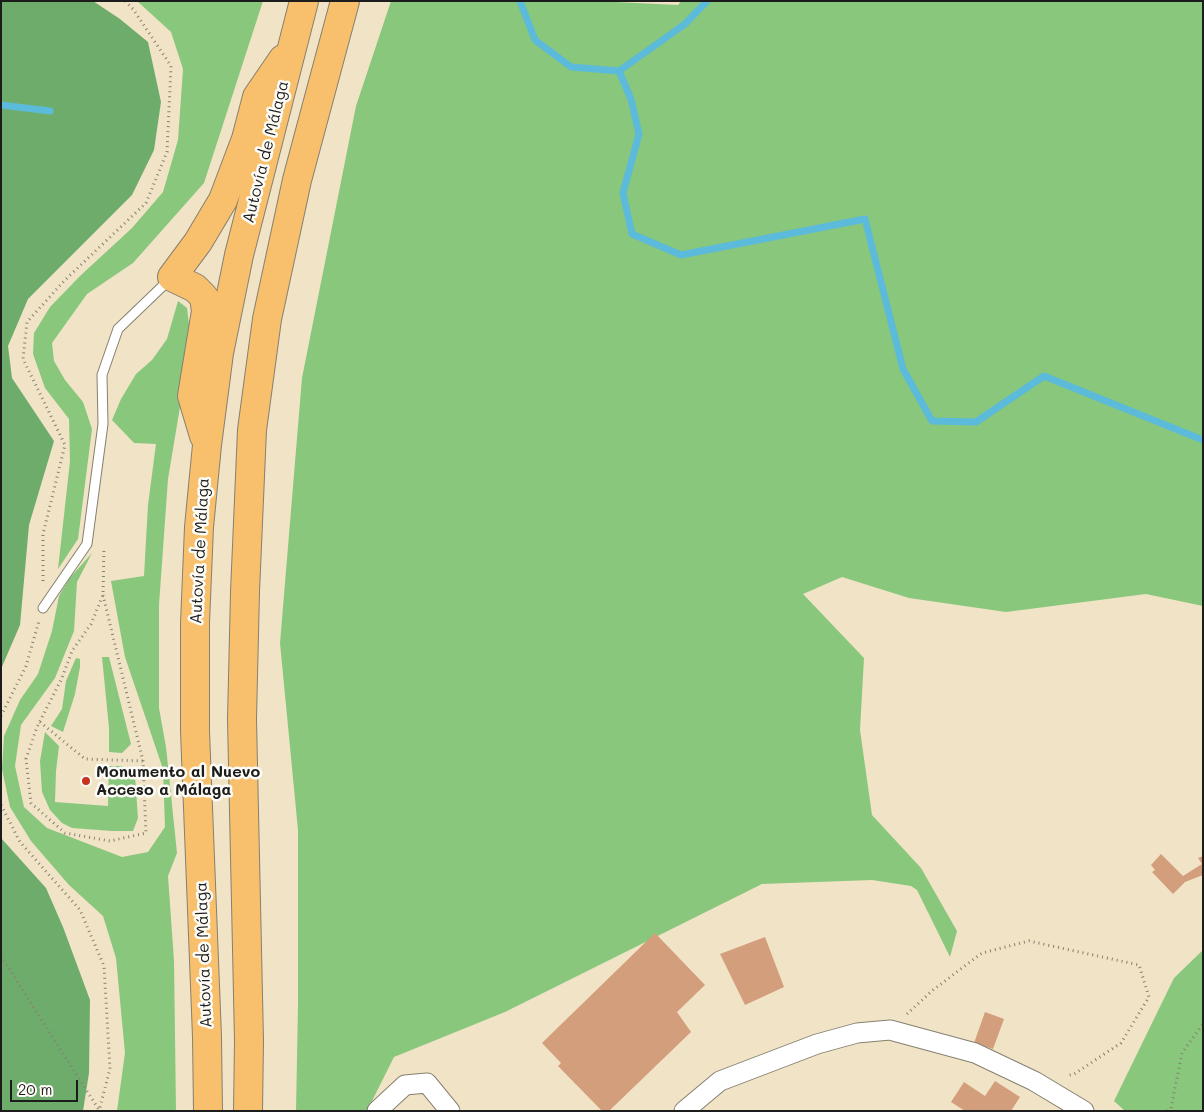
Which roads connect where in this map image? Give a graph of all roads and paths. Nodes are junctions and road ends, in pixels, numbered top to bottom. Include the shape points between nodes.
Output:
1 (125, 1) edge
2 (304, 1) edge
3 (345, 1) edge
4 (293, 44) junction
5 (172, 277) junction
6 (207, 445) junction
7 (87, 544) junction
8 (103, 595) junction
9 (43, 608) junction
10 (1, 716) edge
11 (40, 722) junction
12 (143, 761) junction
13 (1, 805) edge
14 (1, 956) edge
15 (1203, 1024) edge
16 (890, 1030) junction
17 (1034, 1081) junction
18 (99, 1111) edge
19 (208, 1111) edge
20 (248, 1111) edge
21 (377, 1111) edge
22 (450, 1111) edge
23 (684, 1111) edge
24 (1084, 1111) edge
25 (1168, 1111) edge

1 - 9 path via 171,66 167,152 146,203 65,280 27,322 23,359 65,445 43,534
2 - 4 highway, Autovía de Málaga
3 - 20 highway via 297,180 267,319 252,430 242,719
4 - 5 highway via 257,97 246,140 223,200
4 - 6 highway, Autovía de Málaga via 239,255 218,353
5 - 6 highway via 195,288 204,297 206,311 192,396
5 - 7 lane via 118,329 102,375 103,424
6 - 19 highway, Autovía de Málaga via 198,556 195,730 208,1037
7 - 8 path via 104,544
7 - 9 lane
8 - 11 path via 91,624 72,651
8 - 12 path
9 - 10 path via 26,666
11 - 12 path via 85,759
11 - 12 path via 26,759 31,804 65,833 110,841 146,833
13 - 18 path via 20,842 80,910 104,966 110,1069
14 - 18 path
15 - 25 path via 1182,1053
16 - 17 street via 975,1052
16 - 17 path via 933,990 982,953 1029,941 1139,965 1149,997 1121,1044 1074,1074
16 - 23 street via 857,1033 817,1044 720,1081
17 - 24 street
21 - 22 street via 405,1085 427,1083

